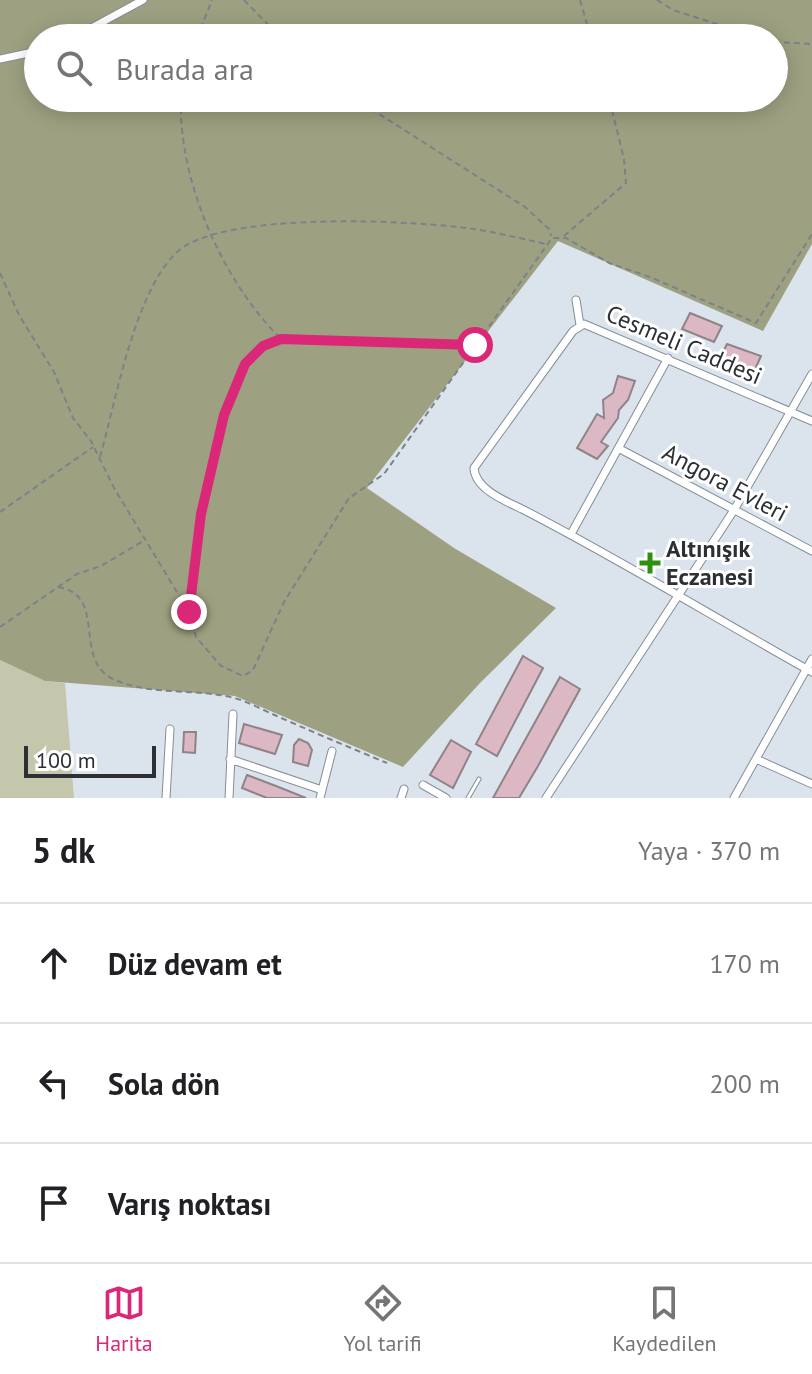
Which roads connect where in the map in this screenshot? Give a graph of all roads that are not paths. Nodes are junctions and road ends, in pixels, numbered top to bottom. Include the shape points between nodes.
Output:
1 (143, 0) edge
2 (99, 24) edge
3 (24, 54) edge
4 (0, 59) edge
5 (576, 300) dead end
6 (580, 325) junction
7 (668, 358) junction
8 (812, 374) edge
9 (791, 412) junction
10 (812, 421) edge
11 (620, 449) junction
12 (734, 510) junction
13 (571, 534) junction
14 (812, 551) edge
15 (681, 594) junction
16 (812, 659) edge
17 (809, 670) edge
18 (233, 714) dead end
19 (170, 729) dead end
20 (332, 751) dead end
21 (230, 759) junction
22 (756, 759) junction
23 (479, 779) dead end
24 (812, 784) edge
25 (423, 785) dead end
26 (404, 789) dead end
27 (321, 794) edge
28 (166, 798) edge
29 (229, 798) edge
30 (401, 798) edge
31 (446, 798) edge
32 (468, 798) edge
33 (546, 798) edge
34 (734, 798) edge

1 - 2 street
3 - 4 street
5 - 6 street
6 - 7 street, Cesmeli Caddesi
6 - 13 street, Cesmeli Caddesi via 474,468 481,485
7 - 9 street, Cesmeli Caddesi
7 - 11 street
8 - 9 street
9 - 10 street, Cesmeli Caddesi
9 - 12 street
11 - 12 street, Angora Evleri
11 - 13 street
12 - 14 street, Angora Evleri
12 - 15 street
13 - 15 street, Cesmeli Caddesi
15 - 17 street, Cesmeli Caddesi
15 - 33 street
16 - 17 street
17 - 22 street
18 - 21 street
19 - 28 street
20 - 27 street
21 - 27 street
21 - 29 street
22 - 24 street
22 - 34 street
23 - 32 lane
25 - 31 street
26 - 30 street

